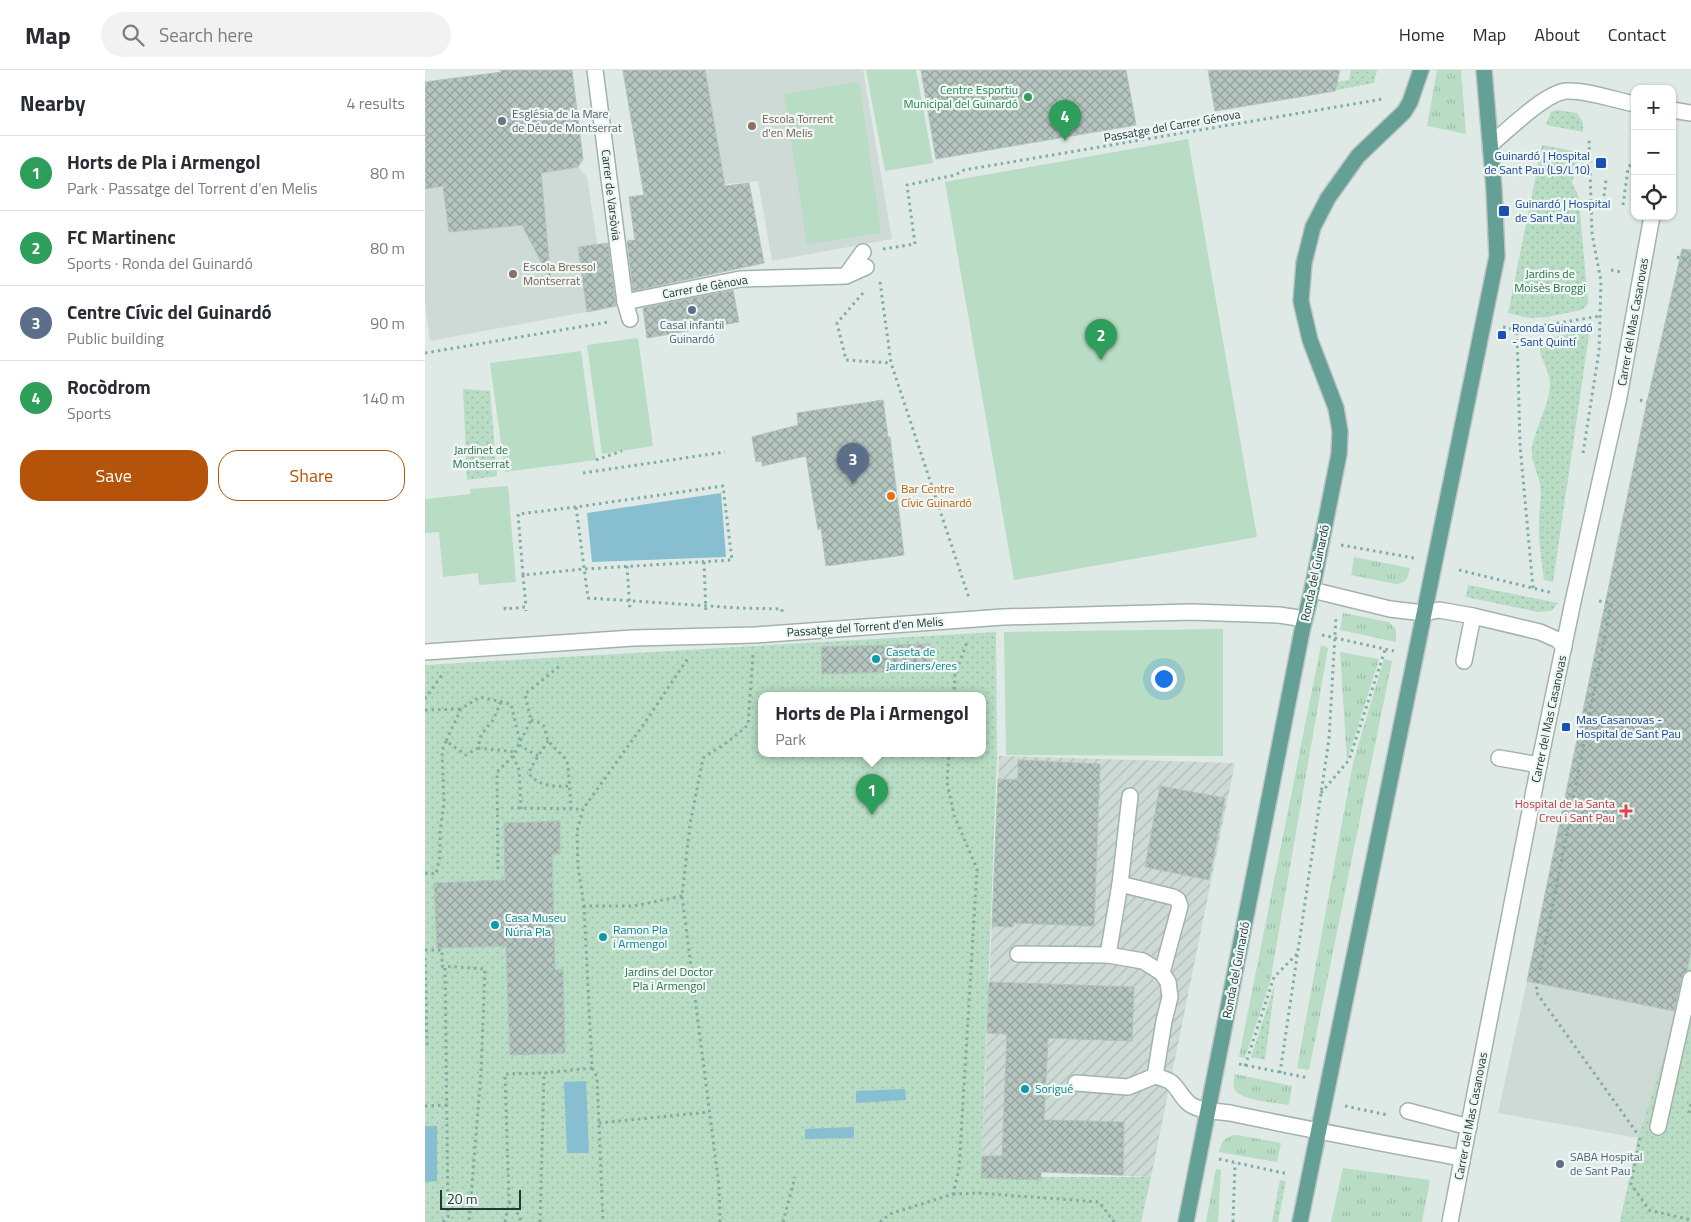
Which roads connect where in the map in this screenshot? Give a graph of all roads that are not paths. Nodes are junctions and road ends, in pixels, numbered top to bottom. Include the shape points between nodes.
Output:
1 (595, 70) edge
2 (1421, 70) edge
3 (1484, 70) edge
4 (1631, 103) edge
5 (1490, 145) junction
6 (1651, 220) edge
7 (864, 260) road end
8 (625, 302) junction
9 (630, 319) road end
10 (1312, 590) junction
11 (1424, 614) junction
12 (1473, 616) junction
13 (1305, 619) junction
14 (1564, 647) junction
15 (425, 652) edge
16 (1464, 661) dead end
17 (1499, 758) dead end
18 (1539, 765) junction
19 (1130, 796) dead end
20 (1120, 884) junction
21 (1018, 954) dead end
22 (1108, 955) junction
23 (1162, 973) junction
24 (1691, 979) edge
25 (1155, 1076) junction
26 (1076, 1084) dead end
27 (1408, 1111) dead end
28 (1209, 1112) junction
29 (1469, 1126) junction
30 (1658, 1127) dead end
31 (1318, 1131) junction
32 (1462, 1162) junction
33 (1186, 1222) edge
34 (1300, 1222) edge
35 (1450, 1222) edge

1 - 8 street, Carrer de Varsòvia
2 - 10 main road, Ronda del Guinardó via 1404,112 1358,156 1328,198 1313,228 1304,263 1301,301 1310,340 1336,408 1341,431
3 - 5 main road
4 - 5 street via 1564,91 1549,97
5 - 11 main road via 1497,256
6 - 14 street, Carrer del Mas Casanovas via 1619,397
7 - 8 street, Carrer de Gènova via 846,276 740,279
8 - 9 street, Carrer de Varsòvia
10 - 11 street
10 - 13 main road, Ronda del Guinardó
11 - 12 street via 1439,610
11 - 31 main road
12 - 14 street via 1540,632 1558,640
12 - 16 street
13 - 15 street, Passatge del Torrent d'en Melis via 1191,612 976,618 782,633
13 - 28 main road, Ronda del Guinardó
14 - 18 street, Carrer del Mas Casanovas
17 - 18 street
18 - 29 street, Carrer del Mas Casanovas
19 - 20 street
20 - 22 street
20 - 23 street via 1178,900 1180,906
21 - 22 street
22 - 23 street via 1143,961
23 - 25 street via 1168,982 1170,997
24 - 30 street
25 - 26 street via 1128,1087
25 - 28 street via 1173,1083 1181,1097 1193,1107
27 - 29 street
28 - 31 street via 1230,1113
28 - 33 main road, Ronda del Guinardó
29 - 32 street, Carrer del Mas Casanovas
31 - 32 street via 1456,1157
31 - 34 main road
32 - 35 street, Carrer del Mas Casanovas

